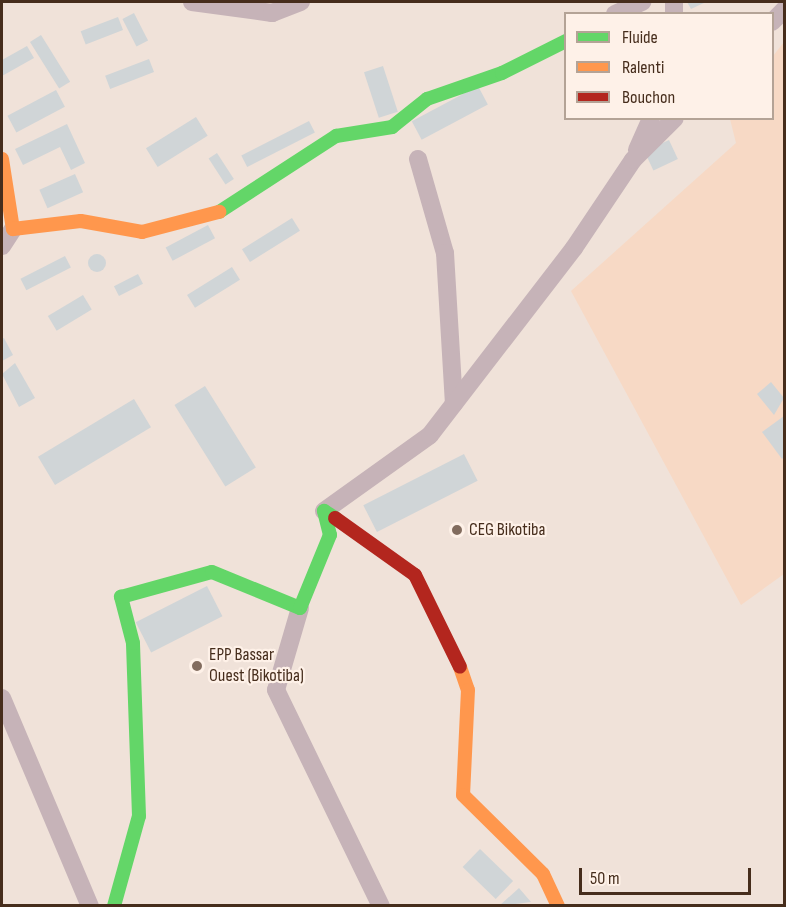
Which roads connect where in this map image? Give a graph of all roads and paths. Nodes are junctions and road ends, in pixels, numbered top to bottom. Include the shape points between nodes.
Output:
1 (192, 2) edge
2 (301, 2) edge
3 (642, 2) edge
4 (620, 12) edge
5 (564, 42) edge
6 (650, 120) edge
7 (673, 120) edge
8 (2, 159) edge
9 (418, 159) dead end
10 (633, 160) junction
11 (13, 229) junction
12 (2, 246) edge
13 (454, 404) junction
14 (324, 511) junction
15 (300, 608) junction
16 (2, 698) edge
17 (90, 906) edge
18 (114, 906) edge
19 (381, 906) edge
20 (558, 906) edge

1 - 2 street via 272,13
3 - 4 street
5 - 11 street via 502,73 428,99 392,127 336,136 290,160 216,214 142,232 81,221
6 - 10 street
7 - 10 street
8 - 11 street
9 - 13 street via 445,253
10 - 13 street via 574,248
11 - 12 street
13 - 14 street via 430,435
14 - 15 street via 330,534
14 - 20 street via 383,547 415,574 450,639 468,690 463,795 543,874
15 - 18 street via 212,573 121,597 133,643 139,816
15 - 19 street via 276,690
16 - 17 street

